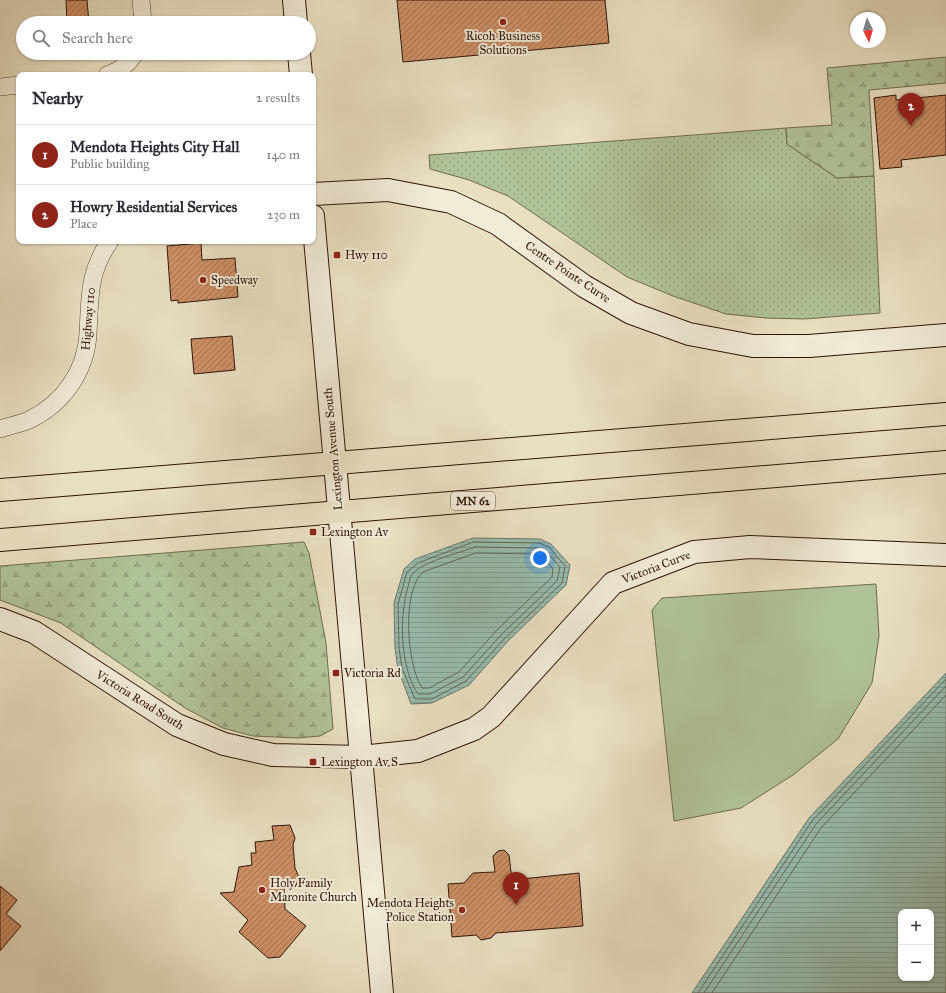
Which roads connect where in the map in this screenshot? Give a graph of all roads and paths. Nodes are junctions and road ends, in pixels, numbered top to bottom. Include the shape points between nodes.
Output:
1 (140, 0) edge
2 (294, 0) edge
3 (141, 16) edge
4 (295, 16) edge
5 (129, 60) edge
6 (300, 60) edge
7 (115, 72) edge
8 (301, 72) edge
9 (16, 85) edge
10 (0, 87) edge
11 (316, 194) edge
12 (108, 244) edge
13 (315, 244) edge
14 (946, 335) edge
15 (946, 414) edge
16 (0, 429) edge
17 (946, 462) edge
18 (335, 464) junction
19 (0, 490) edge
20 (339, 512) junction
21 (0, 540) edge
22 (946, 556) edge
23 (0, 619) edge
24 (361, 757) junction
25 (382, 993) edge

1 - 3 street
2 - 4 street
5 - 7 street
6 - 8 street
9 - 10 street
11 - 14 street, Centre Pointe Curve via 388,190 451,202 498,224 584,286 631,313 689,334 753,346 809,346
12 - 16 street, Highway 110 via 98,259 91,283 87,347 78,375 50,408 29,420
13 - 18 street, Lexington Avenue South
15 - 18 highway
17 - 20 highway, MN 62
18 - 19 highway
18 - 20 street, Lexington Avenue South
20 - 21 highway, MN 62
20 - 24 street, Lexington Avenue South
22 - 24 street, Victoria Curve via 750,546 694,552 613,583 491,717 474,729 418,751
23 - 24 street, Victoria Road South via 34,632 176,725 224,744 273,755
24 - 25 street, Lexington Avenue South

